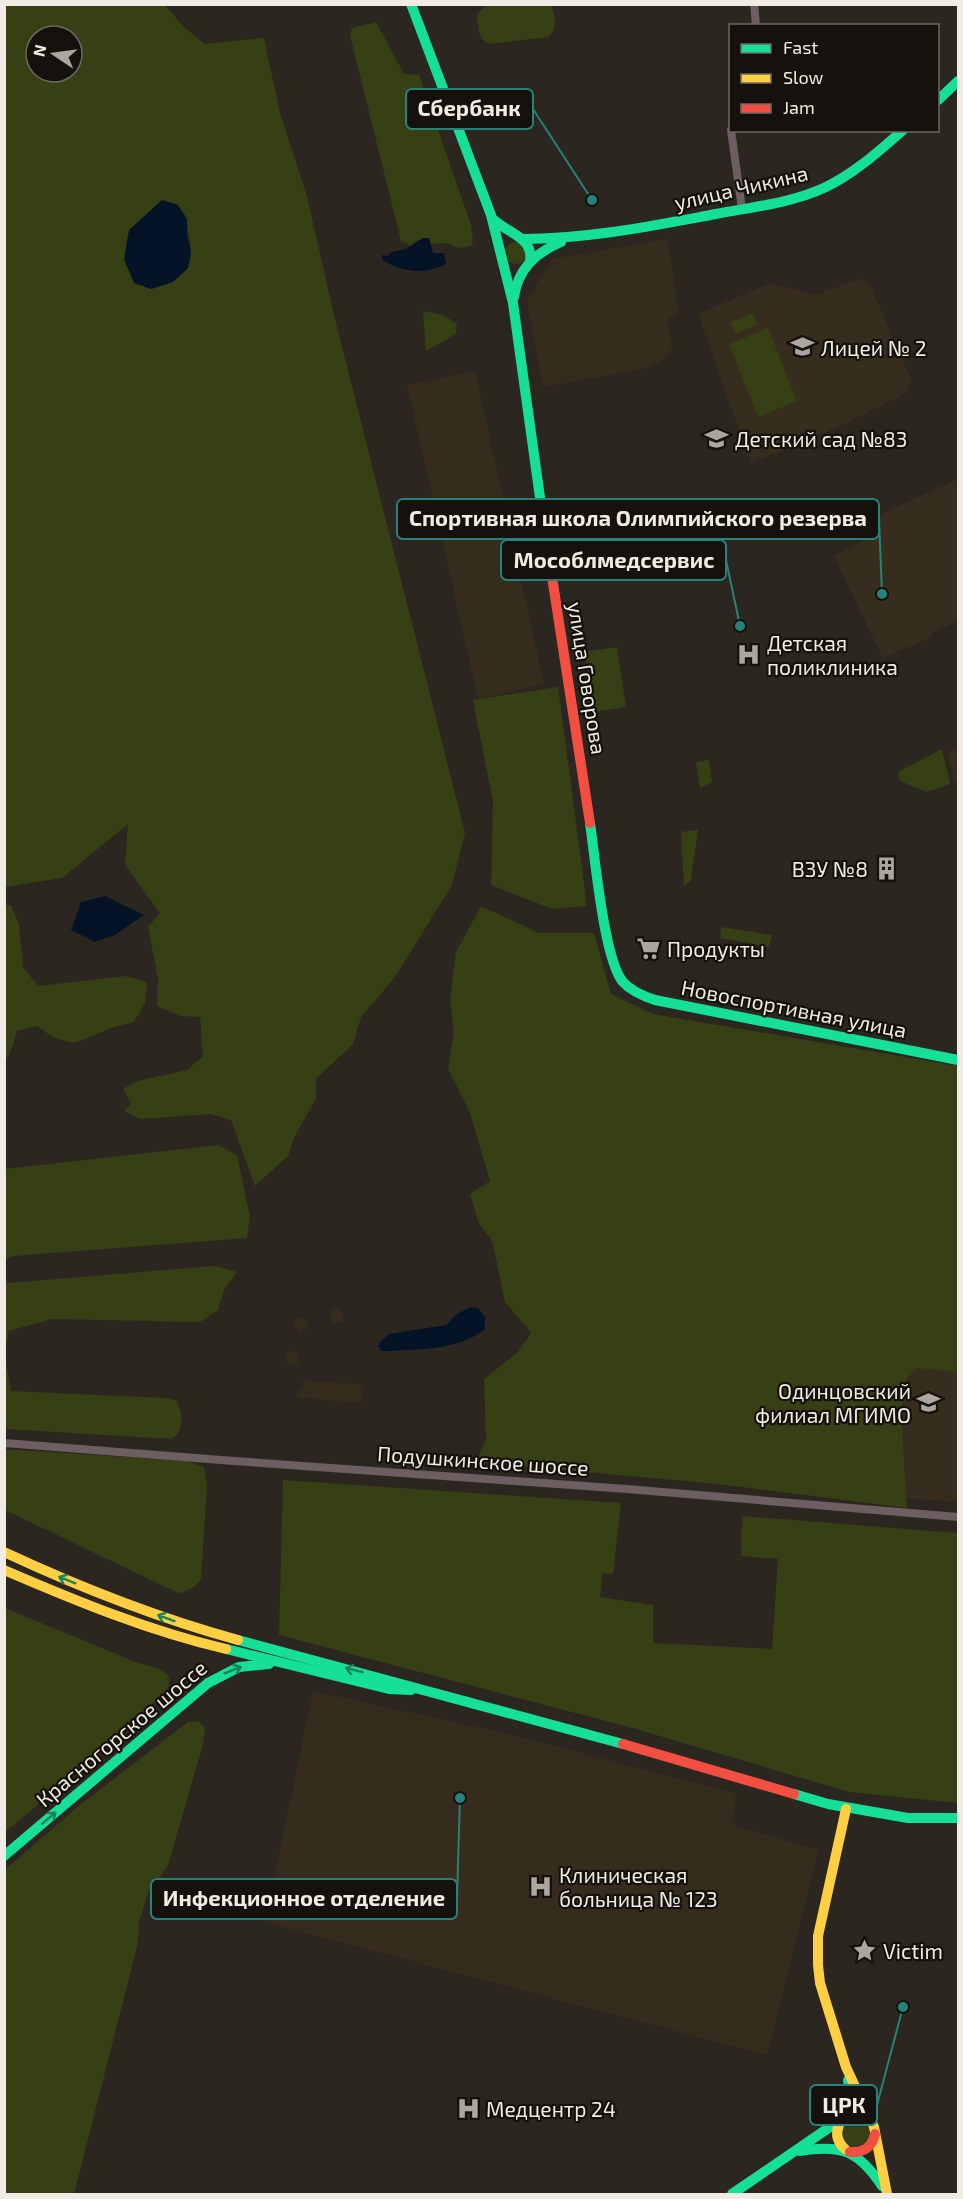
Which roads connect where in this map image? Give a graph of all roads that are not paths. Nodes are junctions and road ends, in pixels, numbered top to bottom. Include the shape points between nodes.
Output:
1 (411, 4) edge
2 (754, 4) edge
3 (756, 24) edge
4 (958, 81) edge
5 (939, 99) edge
6 (731, 132) edge
7 (901, 132) edge
8 (742, 209) junction
9 (491, 214) junction
10 (519, 238) junction
11 (570, 239) junction
12 (502, 258) junction
13 (529, 263) junction
14 (513, 303) junction
15 (625, 984) joint
16 (958, 1060) edge
17 (4, 1443) edge
18 (958, 1517) edge
19 (4, 1552) edge
20 (4, 1570) edge
21 (309, 1670) junction
22 (430, 1690) junction
23 (846, 1809) junction
24 (958, 1818) edge
25 (4, 1856) edge
26 (846, 2067) junction
27 (845, 2117) junction
28 (873, 2127) junction
29 (848, 2151) junction
30 (796, 2152) junction
31 (732, 2194) edge
32 (887, 2194) edge

1 - 9 main road, улица Говорова
2 - 3 street
4 - 5 main road
6 - 8 street
7 - 8 main road, улица Чикина via 825,188
8 - 11 main road, улица Чикина
9 - 10 main road, улица Говорова via 502,229
9 - 12 main road, улица Говорова
10 - 11 main road, улица Чикина
10 - 12 main road via 507,241
10 - 13 main road, улица Говорова via 532,250
11 - 13 main road, улица Чикина via 548,246
12 - 13 main road via 512,268
12 - 14 main road, улица Говорова
13 - 14 main road, улица Говорова via 517,279
14 - 15 main road, улица Говорова via 609,948 612,965
15 - 16 main road, Новоспортивная улица via 655,1000
17 - 18 street, Подушкинское шоссе
22 -> 19 main road via 195,1628 60,1578
20 - 21 main road via 80,1603 166,1632
21 - 22 main road via 388,1689
25 -> 21 main road, Красногорское шоссе via 214,1679 252,1664
22 - 23 main road
23 - 24 main road via 908,1818
23 - 26 main road via 818,1936 820,1983
26 - 27 main road via 850,2096
26 - 28 main road
27 - 28 main road via 860,2114
27 - 29 main road via 837,2126 836,2136
27 - 30 main road
28 - 29 main road via 870,2146 861,2152
28 - 32 main road
29 - 30 main road via 819,2147
29 - 32 main road via 869,2166
30 - 31 main road

